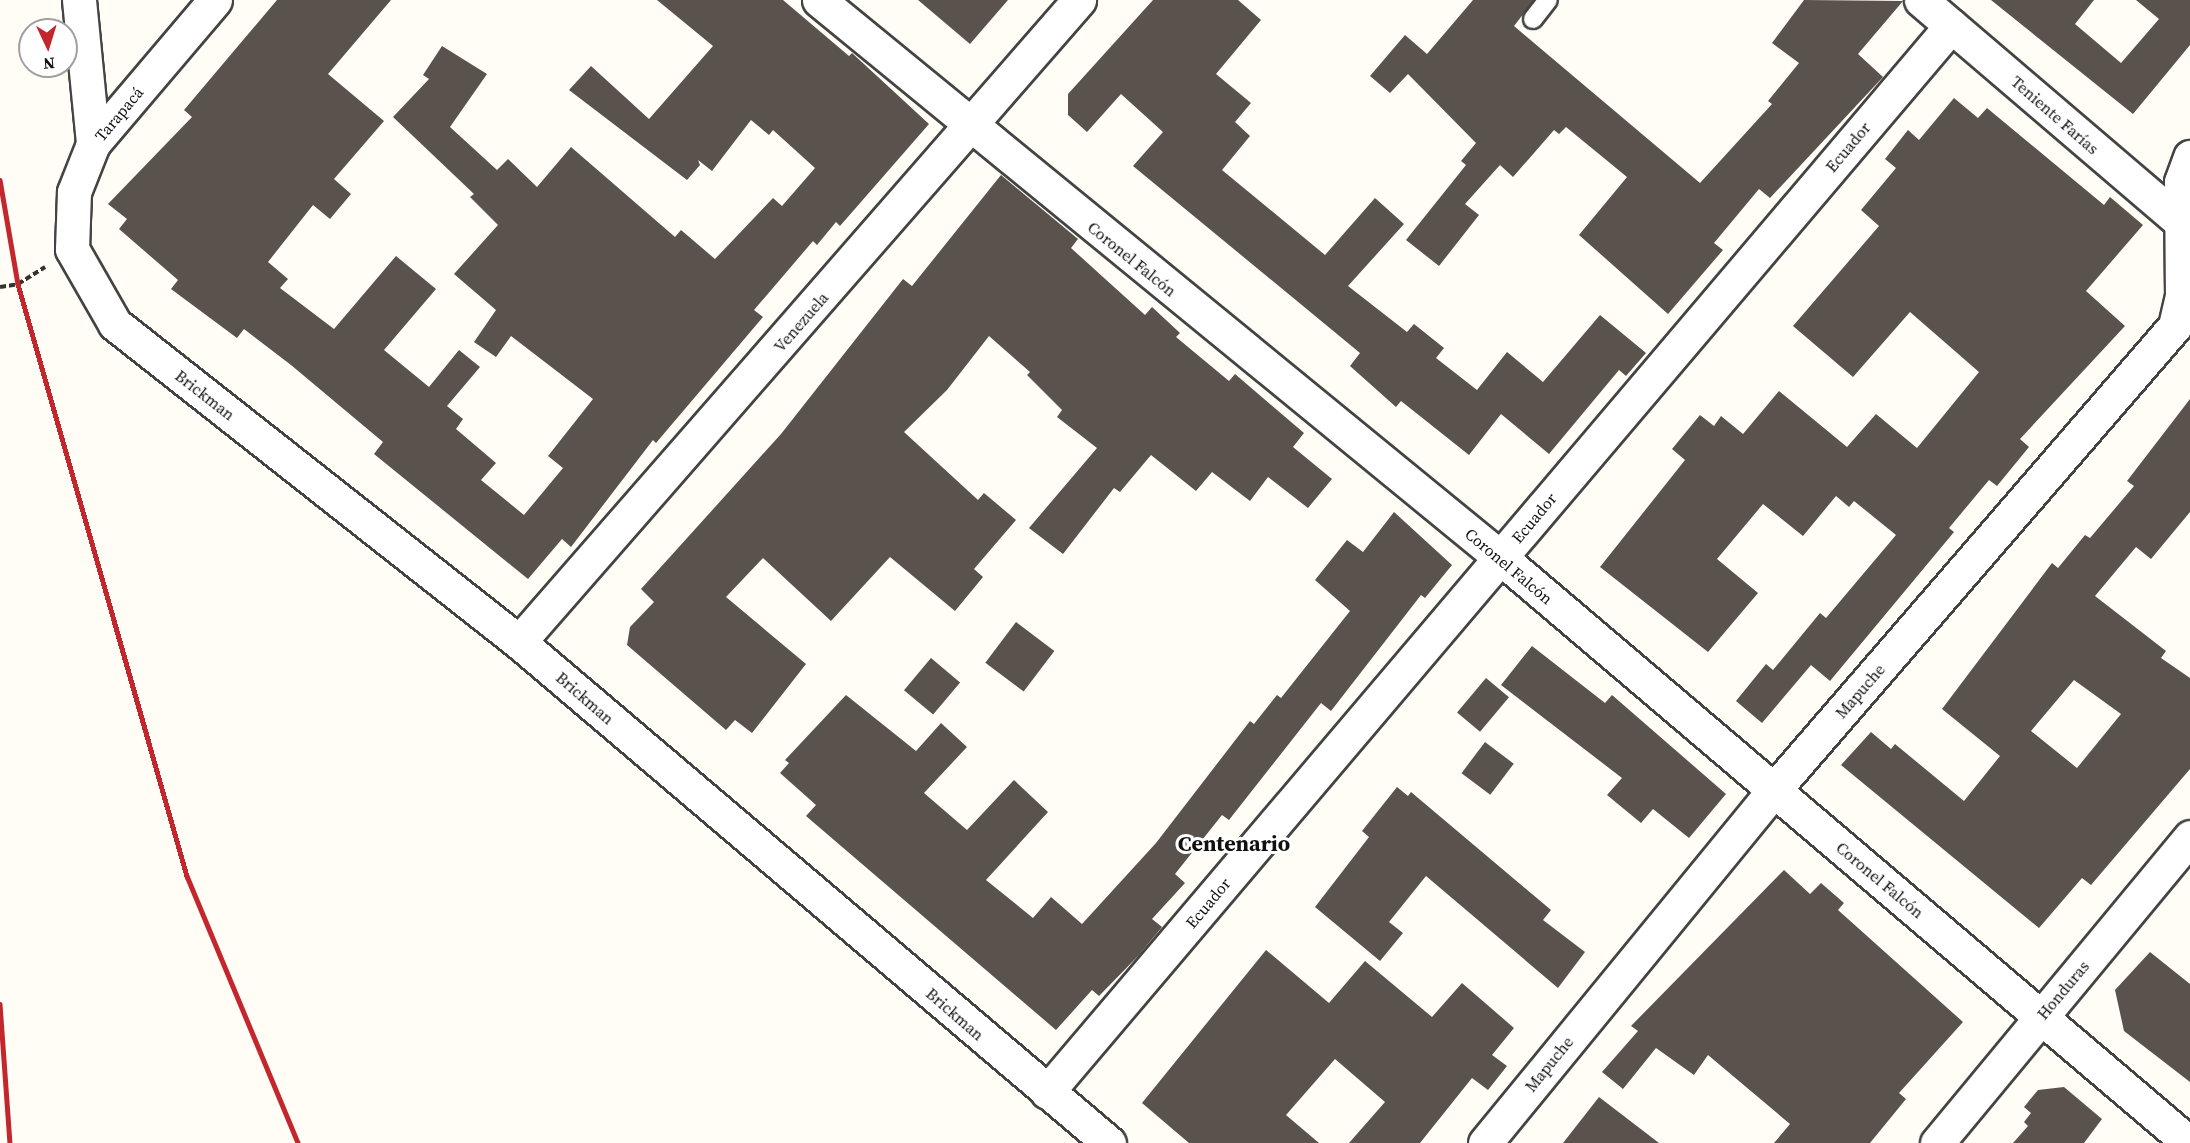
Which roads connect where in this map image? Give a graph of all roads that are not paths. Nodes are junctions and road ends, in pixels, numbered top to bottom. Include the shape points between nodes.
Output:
1 (79, 0) edge
2 (215, 0) edge
3 (819, 0) edge
4 (1079, 0) edge
5 (1548, 0) edge
6 (1921, 0) edge
7 (1533, 19) dead end
8 (1951, 26) junction
9 (972, 128) junction
10 (93, 144) junction
11 (2190, 157) edge
12 (2184, 225) edge
13 (72, 249) joint
14 (1501, 558) junction
15 (519, 642) junction
16 (1773, 791) junction
17 (2190, 837) edge
18 (2042, 1016) junction
19 (1047, 1092) junction
20 (1109, 1143) edge
21 (1485, 1143) edge
22 (1937, 1143) edge
23 (2189, 1143) edge

1 - 10 street
2 - 10 street, Tarapacá
3 - 9 street, Coronel Falcón
4 - 9 street, Venezuela
5 - 7 lane
6 - 8 street, Teniente Farías
8 - 12 street, Teniente Farías
8 - 14 street, Ecuador
9 - 14 street, Coronel Falcón
9 - 15 street, Venezuela
10 - 13 street, Tarapacá via 74,192
11 - 12 street via 2181,182
12 - 16 street, Mapuche via 2182,296 2175,326
13 - 15 street, Brickman via 115,324
14 - 16 street, Coronel Falcón
14 - 19 street, Ecuador
15 - 19 street, Brickman
16 - 18 street, Coronel Falcón
16 - 21 street, Mapuche
17 - 18 street, Honduras
18 - 22 street, Honduras
18 - 23 street, Coronel Falcón
19 - 20 street, Brickman

